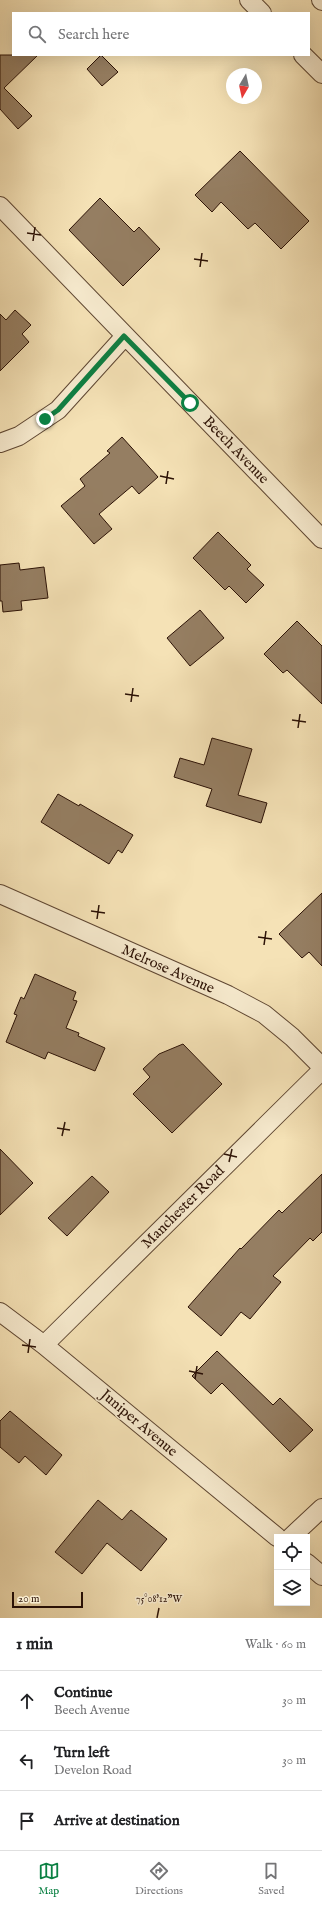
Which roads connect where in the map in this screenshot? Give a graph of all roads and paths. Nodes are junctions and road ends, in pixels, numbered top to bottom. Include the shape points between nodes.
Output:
1 (249, 0) edge
2 (261, 12) edge
3 (304, 56) edge
4 (322, 74) edge
5 (0, 206) edge
6 (124, 336) junction
7 (0, 443) edge
8 (322, 538) edge
9 (0, 894) edge
10 (322, 1068) edge
11 (0, 1312) edge
12 (44, 1345) junction
13 (322, 1508) edge
14 (294, 1534) edge
15 (274, 1535) edge
16 (310, 1566) edge
17 (322, 1576) edge

1 - 2 street
3 - 4 street
5 - 6 street, Beech Avenue
6 - 7 street via 58,410 19,436
6 - 8 street, Beech Avenue
9 - 10 street, Melrose Avenue via 228,995 264,1014 292,1037
10 - 12 street, Manchester Road
11 - 12 street, Juniper Avenue
12 - 15 street, Juniper Avenue
13 - 14 street
16 - 17 street

